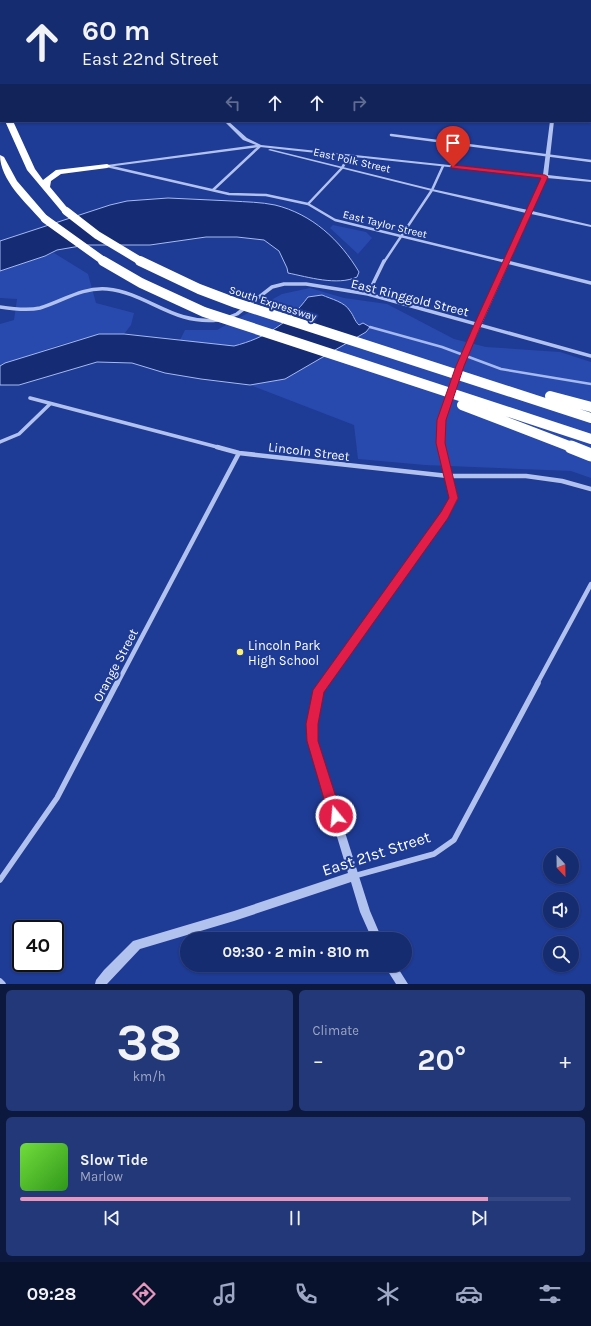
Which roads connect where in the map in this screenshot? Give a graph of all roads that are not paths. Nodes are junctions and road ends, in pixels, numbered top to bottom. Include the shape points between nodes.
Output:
1 (9, 122) edge
2 (18, 122) edge
3 (227, 122) edge
4 (552, 122) edge
5 (391, 135) dead end
6 (15, 136) junction
7 (260, 146) junction
8 (547, 155) junction
9 (348, 156) junction
10 (0, 157) edge
11 (591, 160) edge
12 (107, 166) junction
13 (444, 166) junction
14 (342, 168) junction
15 (545, 177) junction
16 (591, 181) edge
17 (46, 189) junction
18 (213, 190) junction
19 (432, 190) junction
20 (308, 204) junction
21 (530, 212) junction
22 (591, 226) edge
23 (402, 237) junction
24 (506, 263) junction
25 (591, 283) edge
26 (368, 294) junction
27 (0, 307) edge
28 (478, 325) junction
29 (345, 339) junction
30 (591, 356) edge
31 (359, 364) junction
32 (30, 398) dead end
33 (50, 404) junction
34 (591, 408) edge
35 (591, 418) edge
36 (591, 439) edge
37 (0, 442) edge
38 (240, 454) junction
39 (591, 455) edge
40 (448, 476) junction
41 (591, 489) edge
42 (591, 584) edge
43 (354, 876) junction
44 (0, 880) edge
45 (374, 932) edge
46 (395, 972) edge
47 (0, 981) edge
48 (3, 984) edge
49 (100, 984) edge
50 (404, 984) edge

1 - 6 highway, South Expressway
2 - 6 highway
3 - 7 street via 245,140
4 - 8 street
5 - 8 street
6 - 17 highway, South Expressway via 31,170
7 - 9 street
7 - 12 street, East Polk Street
7 - 14 street, East Polk Street
7 - 18 street
8 - 11 street
8 - 15 street
9 - 13 street
9 - 14 street
10 - 31 highway, bridge via 26,199 45,219 88,253 118,272 204,312
12 - 17 highway via 59,172 47,180
12 - 18 street, East Taylor Street
13 - 15 street
13 - 19 street
14 - 19 street, East Polk Street
14 - 20 street
15 - 16 street
15 - 21 street
17 - 29 highway, South Expressway, bridge via 66,211 111,245 166,275 241,305
18 - 20 street, East Taylor Street via 229,194 266,194
19 - 21 street, East Polk Street
19 - 23 street
20 - 23 street, East Taylor Street via 335,220
21 - 22 street, East Polk Street
21 - 24 street
23 - 24 street, East Taylor Street
23 - 26 street via 384,262
24 - 25 street, East Taylor Street
24 - 28 street
26 - 27 street, East Ringgold Street via 306,284 284,284 265,292 237,314 204,322 192,321 124,292 106,288 86,290 37,308 18,310
26 - 28 street, East Ringgold Street
28 - 30 street, East Ringgold Street
28 - 40 street via 441,420 441,443
29 - 34 highway, bridge
29 - 35 highway, South Expressway, bridge
31 - 36 highway, bridge
31 - 39 highway, bridge
32 - 33 street, Lincoln Street
33 - 37 street via 19,434
33 - 38 street, Lincoln Street
38 - 40 street, Lincoln Street
38 - 44 street, Orange Street via 57,798
40 - 41 street, Lincoln Street via 526,476 562,481
40 - 43 street via 454,498 445,515 319,690 312,724 312,741
42 - 43 street, East 21st Street via 454,840 434,854
43 - 45 street
43 - 49 street, East 21st Street via 137,945
46 - 50 street
47 - 48 street

